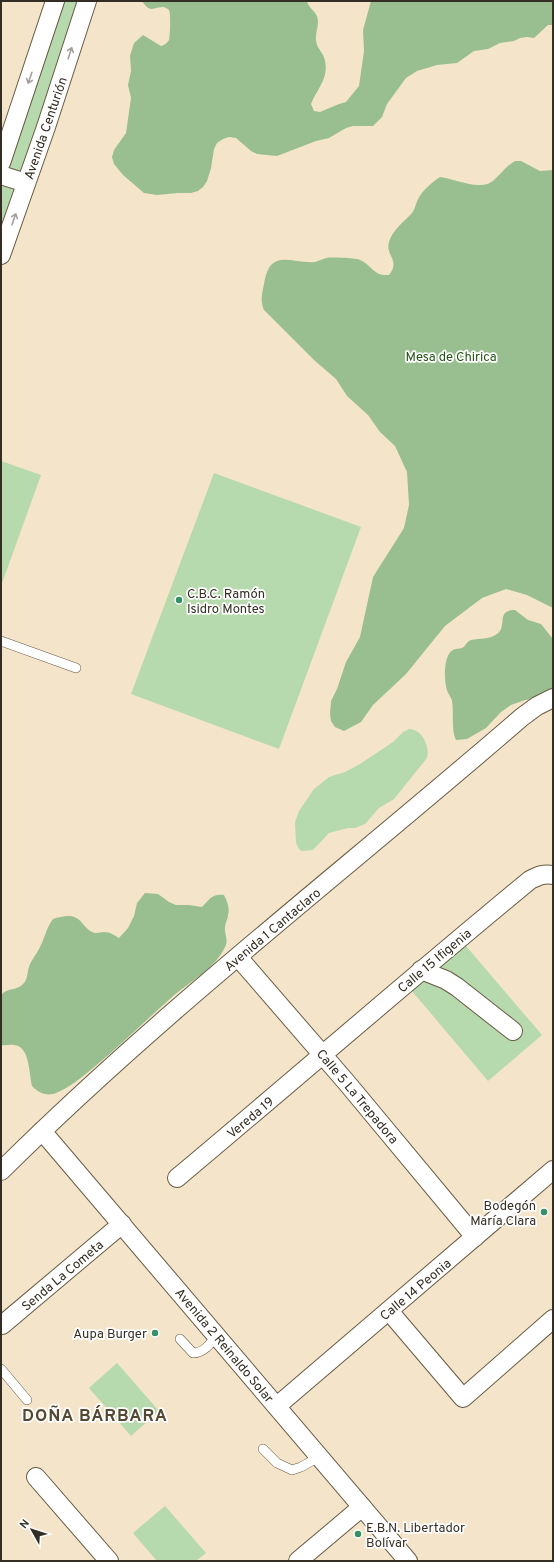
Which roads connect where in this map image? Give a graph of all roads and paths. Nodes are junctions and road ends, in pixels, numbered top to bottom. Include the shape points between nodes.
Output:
1 (56, 1) edge
2 (87, 1) edge
3 (1, 163) edge
4 (1, 175) edge
5 (26, 183) junction
6 (1, 255) edge
7 (1, 641) edge
8 (76, 668) dead end
9 (553, 698) edge
10 (552, 875) edge
11 (238, 957) junction
12 (421, 970) junction
13 (513, 1031) dead end
14 (323, 1055) junction
15 (42, 1131) junction
16 (553, 1170) edge
17 (1, 1172) edge
18 (177, 1178) dead end
19 (122, 1224) junction
20 (475, 1237) junction
21 (388, 1311) junction
22 (553, 1318) edge
23 (2, 1325) dead end
24 (217, 1335) junction
25 (180, 1339) dead end
26 (1, 1369) edge
27 (27, 1400) dead end
28 (277, 1406) junction
29 (263, 1449) dead end
30 (319, 1456) junction
31 (36, 1477) dead end
32 (362, 1507) junction
33 (104, 1559) edge
34 (298, 1561) edge
35 (408, 1561) edge

1 -> 3 street
5 -> 2 street, Avenida Centurión
4 - 5 street
6 -> 5 street, Avenida Centurión
7 - 8 lane
9 - 11 street, Avenida 1 Cantaclaro via 522,717 434,794
10 - 12 street, Calle 15 Ifigenia via 538,876 530,880
11 - 14 street, Calle 5 La Trepadora
11 - 15 street, Avenida 1 Cantaclaro via 92,1083
12 - 13 street via 457,987
12 - 14 street, Calle 15 Ifigenia
14 - 18 street, Vereda 19
14 - 20 street, Calle 5 La Trepadora
15 - 17 street, Avenida 1 Cantaclaro
15 - 19 street, Avenida 2 Reinaldo Solar
16 - 20 street, Calle 14 Peonia
19 - 23 street, Senda La Cometa
19 - 24 street, Avenida 2 Reinaldo Solar
20 - 21 street, Calle 14 Peonia
21 - 22 street via 461,1397 465,1398
21 - 28 street, Calle 14 Peonia
24 - 25 lane via 198,1353 194,1353
24 - 28 street, Avenida 2 Reinaldo Solar
26 - 27 lane
28 - 30 street, Avenida 2 Reinaldo Solar
29 - 30 lane via 277,1463 292,1470
30 - 32 street, Avenida 2 Reinaldo Solar
31 - 33 street
32 - 34 street
32 - 35 street, Avenida 2 Reinaldo Solar

